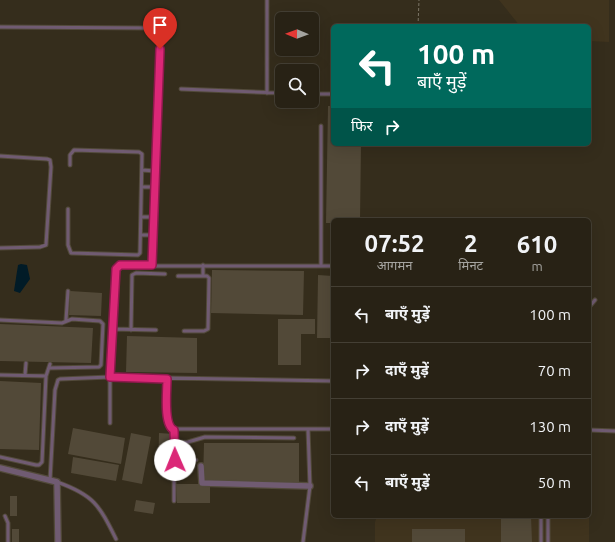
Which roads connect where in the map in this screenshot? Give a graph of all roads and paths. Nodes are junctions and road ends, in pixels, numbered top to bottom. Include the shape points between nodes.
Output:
1 (267, 0) edge
2 (419, 0) edge
3 (418, 24) edge
4 (0, 27) edge
5 (181, 89) dead end
6 (267, 93) junction
7 (275, 93) edge
8 (319, 94) edge
9 (331, 94) edge
10 (321, 126) dead end
11 (0, 156) edge
12 (70, 165) dead end
13 (142, 170) junction
14 (155, 170) junction
15 (142, 187) junction
16 (154, 187) junction
17 (68, 209) dead end
18 (141, 217) junction
19 (153, 217) junction
20 (141, 235) junction
21 (153, 235) junction
22 (0, 248) edge
23 (152, 265) junction
24 (203, 265) junction
25 (321, 266) junction
26 (331, 266) edge
27 (166, 274) dead end
28 (178, 276) dead end
29 (202, 276) junction
30 (68, 291) dead end
31 (595, 300) dead end
32 (591, 305) edge
33 (0, 320) edge
34 (66, 320) junction
35 (112, 329) junction
36 (131, 330) junction
37 (156, 330) dead end
38 (184, 331) dead end
39 (26, 363) dead end
40 (0, 375) edge
41 (25, 375) junction
42 (46, 376) junction
43 (110, 377) junction
44 (167, 379) junction
45 (331, 381) edge
46 (110, 423) dead end
47 (308, 428) junction
48 (331, 429) edge
49 (174, 430) junction
50 (591, 430) edge
51 (615, 431) edge
52 (294, 438) dead end
53 (175, 442) junction
54 (0, 457) edge
55 (175, 460) junction
56 (196, 460) dead end
57 (201, 466) dead end
58 (0, 468) edge
59 (50, 480) junction
60 (58, 482) junction
61 (310, 486) junction
62 (174, 501) dead end
63 (5, 516) dead end
64 (541, 518) edge
65 (548, 518) edge
66 (116, 539) dead end
67 (8, 542) edge
68 (58, 542) edge
69 (304, 542) edge
70 (542, 542) edge
71 (548, 542) edge

1 - 6 lane
2 - 3 path
4 - 14 lane via 150,28 156,31 160,49
5 - 6 lane
6 - 7 lane
8 - 9 lane
10 - 25 lane
11 - 22 lane via 46,159 50,160 51,167 47,243 40,247
12 - 13 lane via 70,155 74,150 138,152 142,154
13 - 14 lane
13 - 15 lane
14 - 16 lane
15 - 16 lane
15 - 18 lane
16 - 19 lane
17 - 20 lane via 68,245 73,254 138,255
18 - 19 lane
18 - 20 lane
19 - 21 lane
20 - 21 lane
21 - 23 lane
23 - 24 lane
23 - 35 lane via 116,267
24 - 25 lane
24 - 29 lane
25 - 26 lane
27 - 36 lane via 132,275
28 - 29 lane
29 - 38 lane via 210,278 208,329
30 - 34 lane
31 - 32 lane
33 - 34 lane via 62,323
34 - 42 lane via 100,321 103,324 101,365 97,368 49,366
35 - 36 lane
35 - 43 lane
36 - 37 lane
39 - 41 lane
40 - 41 lane
41 - 42 lane
42 - 54 lane via 41,464
43 - 44 lane
43 - 46 lane
43 - 59 lane via 58,380 55,390
44 - 45 lane
44 - 49 lane via 167,418 169,426
47 - 48 lane
47 - 49 lane
47 - 61 lane
49 - 53 lane
50 - 51 lane
52 - 53 lane via 205,437 190,442
53 - 55 lane
55 - 56 lane
55 - 62 lane
57 - 61 street via 202,483
58 - 59 street
59 - 60 street
60 - 66 lane via 79,490 97,504
60 - 68 street
61 - 69 lane
63 - 67 lane via 8,523
64 - 70 lane
65 - 71 lane

